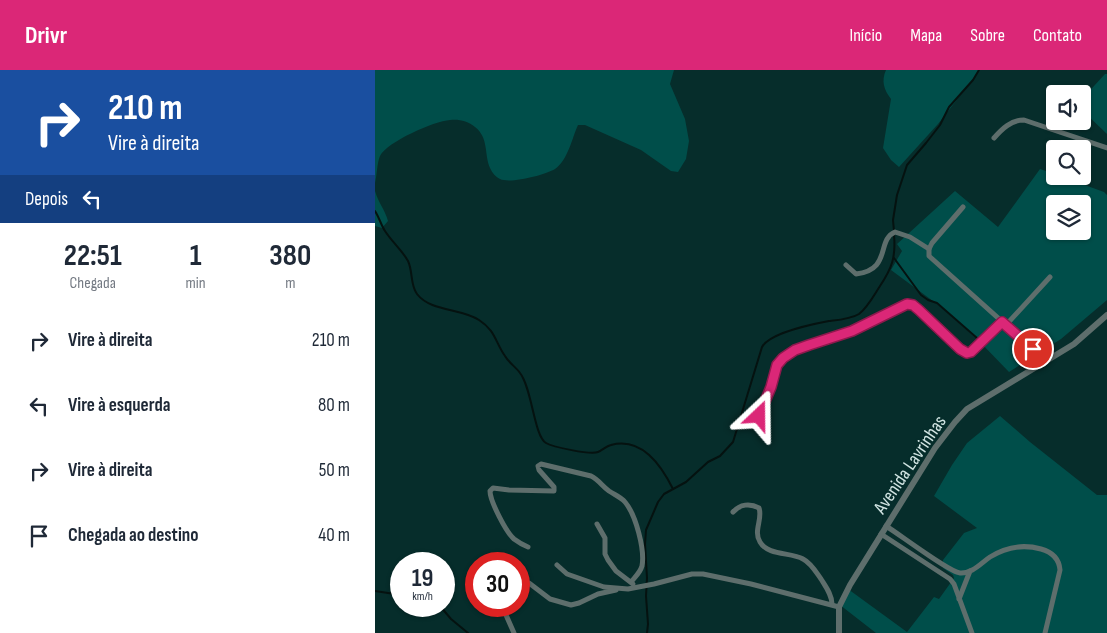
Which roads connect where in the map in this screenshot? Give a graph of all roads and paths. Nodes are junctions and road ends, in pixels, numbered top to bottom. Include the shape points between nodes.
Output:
1 (994, 138) dead end
2 (1107, 148) edge
3 (963, 207) dead end
4 (929, 249) junction
5 (846, 265) dead end
6 (1050, 277) dead end
7 (1107, 315) edge
8 (1004, 324) junction
9 (1046, 362) junction
10 (759, 416) dead end
11 (733, 512) dead end
12 (597, 524) dead end
13 (886, 526) junction
14 (881, 534) junction
15 (528, 547) dead end
16 (557, 565) dead end
17 (971, 571) junction
18 (631, 582) junction
19 (530, 584) edge
20 (638, 587) junction
21 (619, 589) junction
22 (959, 600) junction
23 (832, 604) junction
24 (839, 607) junction
25 (507, 617) edge
26 (514, 633) edge
27 (839, 633) edge
28 (972, 633) edge
29 (1045, 633) edge

1 - 2 street via 1010,124 1024,120
3 - 4 street
4 - 5 street via 897,232 888,237 874,268 856,274
4 - 8 street via 931,258
6 - 8 street
7 - 9 street, Avenida Lavrinhas
8 - 9 street
8 - 10 street via 967,353 913,305 902,306 852,331 795,350 783,358 777,365
9 - 13 street, Avenida Lavrinhas via 967,409 945,432
11 - 23 street via 742,506 759,508 757,534 761,544 769,550 805,560 824,584
12 - 18 street via 605,538 608,560 615,571
13 - 14 street, Avenida Lavrinhas
13 - 17 street via 954,571
14 - 22 street via 949,579
14 - 24 street, Avenida Lavrinhas
15 - 18 street via 509,532 490,491 493,488 554,490 539,470 541,464 591,476 623,500 634,518 643,558 640,570
16 - 21 street via 567,574
17 - 22 street
17 - 29 street via 1010,548 1039,548 1055,556 1060,570
18 - 20 street
19 - 21 street via 550,599 571,605
20 - 21 street
20 - 23 street via 703,574
22 - 28 street
23 - 24 street
24 - 27 street
25 - 26 street

